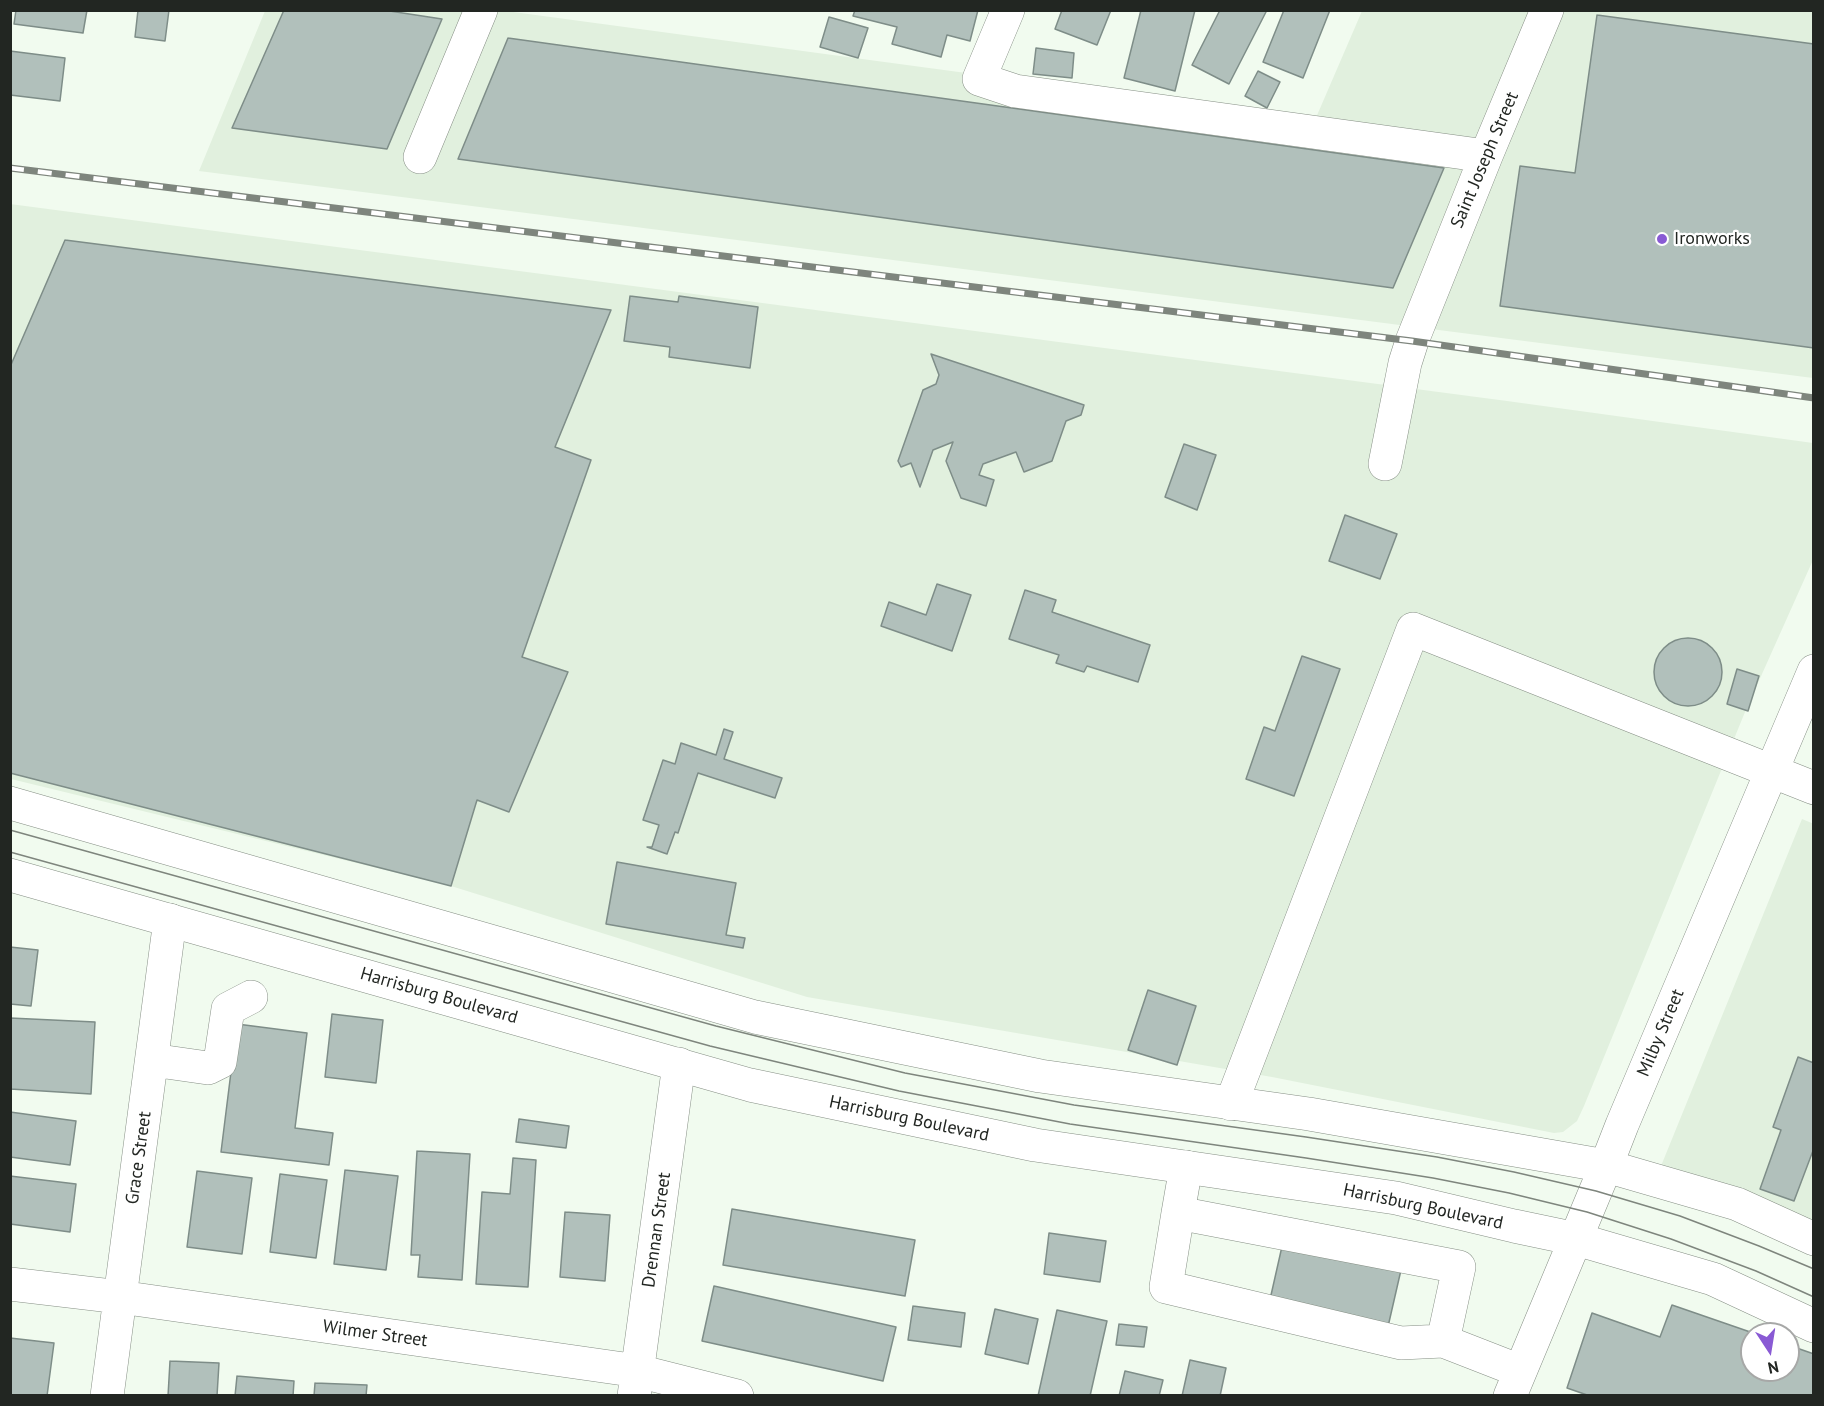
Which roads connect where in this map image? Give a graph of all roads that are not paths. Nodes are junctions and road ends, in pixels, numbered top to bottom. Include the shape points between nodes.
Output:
1 (481, 10) edge
2 (1008, 10) edge
3 (1547, 10) edge
4 (1486, 156) junction
5 (420, 157) dead end
6 (1385, 464) dead end
7 (1814, 671) edge
8 (1772, 771) junction
9 (1814, 788) edge
10 (10, 803) edge
11 (10, 875) edge
12 (170, 920) junction
13 (251, 997) dead end
14 (152, 1060) junction
15 (679, 1064) junction
16 (1231, 1104) junction
17 (1606, 1166) junction
18 (1186, 1167) junction
19 (1178, 1213) junction
20 (1576, 1239) junction
21 (1814, 1239) edge
22 (10, 1284) edge
23 (120, 1298) junction
24 (1814, 1326) edge
25 (1443, 1341) junction
26 (636, 1383) edge
27 (1515, 1383) edge
28 (107, 1395) edge
29 (737, 1395) edge

1 - 5 main road
2 - 4 main road via 979,79 1015,91
3 - 4 main road, Saint Joseph Street
4 - 6 main road, Saint Joseph Street via 1405,363
7 - 8 main road, Milby Street
8 - 9 main road
8 - 16 main road via 1413,629
8 - 17 main road, Milby Street
10 - 16 main road via 755,1017 1040,1076
11 - 12 main road, Harrisburg Boulevard
12 - 14 main road, Grace Street
12 - 15 main road, Harrisburg Boulevard
13 - 14 main road via 228,1009 220,1062 208,1068
14 - 23 main road, Grace Street
15 - 18 main road, Harrisburg Boulevard via 750,1085 1035,1145
15 - 26 main road, Drennan Street
16 - 17 main road
17 - 20 main road, Milby Street
17 - 21 main road via 1737,1204
18 - 19 main road
18 - 20 main road, Harrisburg Boulevard via 1396,1198
19 - 25 main road via 1166,1287 1401,1343
19 - 25 main road via 1459,1267
20 - 24 main road, Harrisburg Boulevard via 1713,1279
20 - 27 main road, Milby Street
22 - 23 main road, Wilmer Street
23 - 26 main road, Wilmer Street
23 - 28 main road, Grace Street
25 - 27 main road
26 - 29 main road, Wilmer Street

